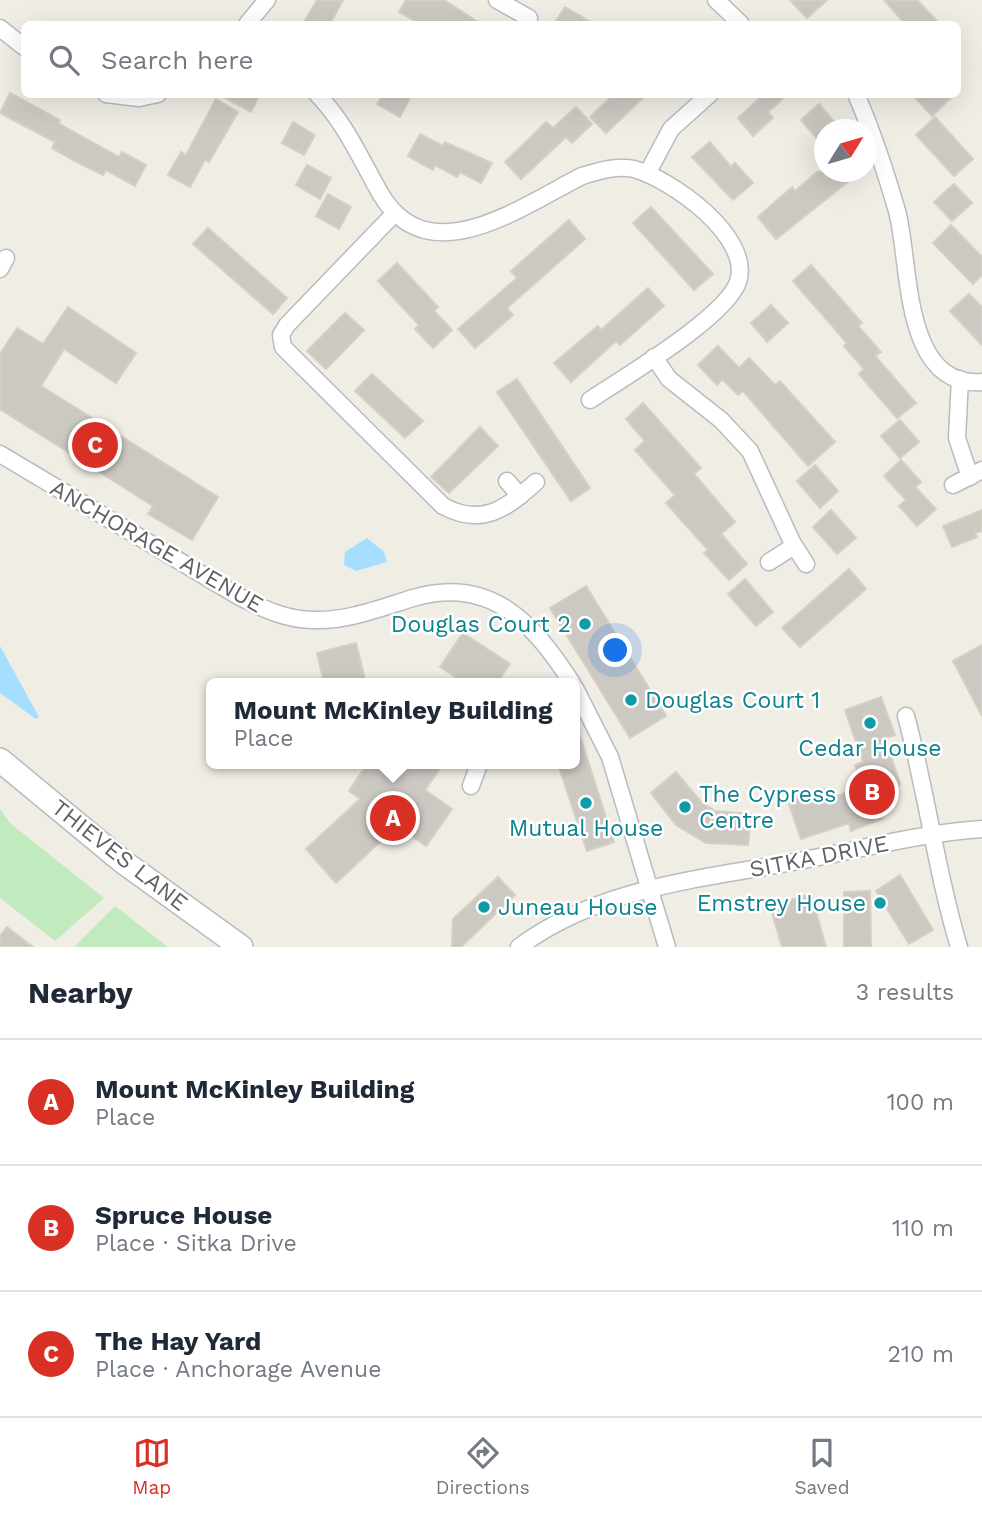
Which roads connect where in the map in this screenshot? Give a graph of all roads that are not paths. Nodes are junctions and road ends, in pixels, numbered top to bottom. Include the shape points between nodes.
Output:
1 (267, 0) edge
2 (716, 0) edge
3 (501, 1) edge
4 (530, 18) dead end
5 (250, 21) edge
6 (738, 21) edge
7 (0, 28) edge
8 (21, 45) edge
9 (320, 98) edge
10 (706, 98) edge
11 (857, 98) edge
12 (647, 174) junction
13 (394, 214) junction
14 (654, 357) junction
15 (960, 379) junction
16 (982, 382) edge
17 (590, 400) dead end
18 (0, 454) edge
19 (976, 474) edge
20 (507, 481) dead end
21 (536, 482) dead end
22 (953, 485) dead end
23 (520, 496) junction
24 (794, 546) junction
25 (769, 562) dead end
26 (806, 564) dead end
27 (568, 678) edge
28 (580, 698) edge
29 (906, 716) dead end
30 (0, 760) edge
31 (477, 769) edge
32 (471, 786) dead end
33 (982, 829) edge
34 (931, 833) junction
35 (649, 888) junction
36 (241, 947) edge
37 (519, 947) edge
38 (667, 947) edge
39 (960, 947) edge

1 - 5 street
2 - 6 street
3 - 4 street
7 - 8 street
9 - 13 street via 348,132
10 - 12 street via 671,129
11 - 15 street via 897,213 919,339 930,356
12 - 13 street via 631,168 597,171 466,230 435,234
12 - 14 street via 664,181 715,223 736,250 740,266 725,304
13 - 23 street via 287,325 281,335 283,346 443,506 459,515 477,516 502,509
14 - 17 street
14 - 24 street via 669,379 721,420 750,451
15 - 16 street
15 - 19 street via 956,429 960,452
18 - 27 street, ANCHORAGE AVENUE via 238,596 279,614 313,621 337,619 441,592 490,599 533,628
19 - 22 street
20 - 23 street
21 - 23 street
24 - 25 street
24 - 26 street
28 - 35 street via 610,757
29 - 34 street
30 - 36 main road, THIEVES LANE via 122,861
31 - 32 street
33 - 34 street, SITKA DRIVE
34 - 35 street, SITKA DRIVE
34 - 39 street
35 - 37 street, SITKA DRIVE via 580,912
35 - 38 street

